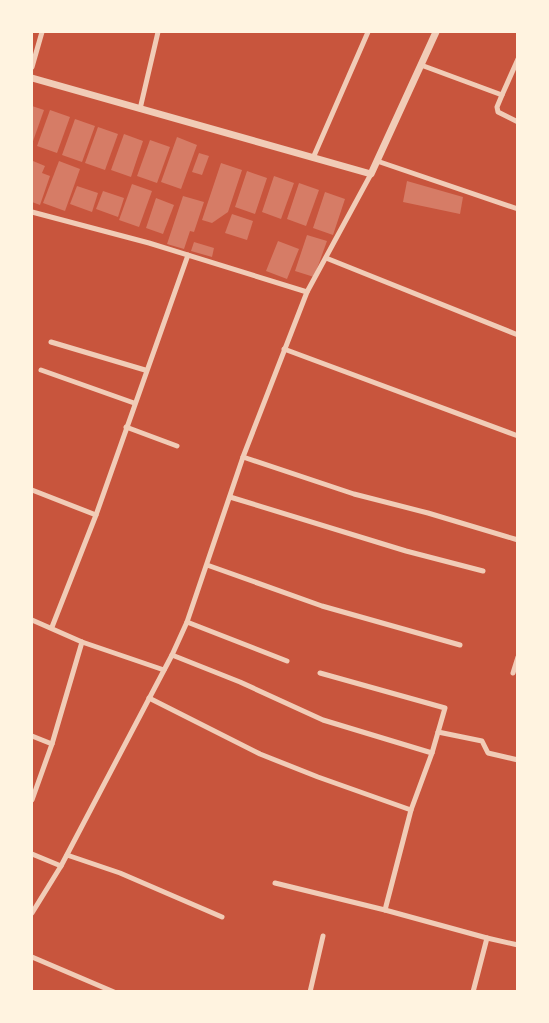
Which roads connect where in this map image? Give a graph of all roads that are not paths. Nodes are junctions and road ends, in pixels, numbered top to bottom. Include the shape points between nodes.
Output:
1 (42, 32) edge
2 (158, 32) edge
3 (368, 32) edge
4 (436, 32) edge
5 (518, 59) edge
6 (421, 65) junction
7 (32, 67) edge
8 (32, 78) edge
9 (502, 95) junction
10 (140, 109) junction
11 (518, 122) edge
12 (313, 158) junction
13 (377, 160) junction
14 (371, 174) junction
15 (518, 209) edge
16 (32, 212) edge
17 (188, 255) junction
18 (326, 258) junction
19 (308, 292) junction
20 (518, 335) edge
21 (51, 342) dead end
22 (284, 349) junction
23 (41, 370) dead end
24 (145, 370) junction
25 (134, 403) junction
26 (126, 427) junction
27 (518, 436) edge
28 (177, 446) dead end
29 (243, 458) junction
30 (32, 490) edge
31 (230, 496) junction
32 (96, 515) junction
33 (518, 540) edge
34 (207, 565) junction
35 (483, 571) dead end
36 (32, 620) edge
37 (187, 622) junction
38 (52, 627) junction
39 (82, 642) junction
40 (460, 645) dead end
41 (172, 655) junction
42 (518, 657) edge
43 (287, 660) dead end
44 (164, 670) junction
45 (320, 673) dead end
46 (513, 673) dead end
47 (149, 698) junction
48 (438, 732) junction
49 (32, 736) edge
50 (52, 744) junction
51 (432, 753) junction
52 (518, 760) edge
53 (32, 800) edge
54 (411, 810) junction
55 (32, 854) edge
56 (67, 855) junction
57 (61, 866) junction
58 (275, 883) dead end
59 (384, 910) junction
60 (32, 913) edge
61 (222, 917) dead end
62 (323, 936) dead end
63 (487, 938) junction
64 (518, 945) edge
65 (32, 957) edge
66 (114, 992) edge
67 (310, 992) edge
68 (473, 992) edge

1 - 7 street
2 - 10 street
3 - 12 street
4 - 6 street
5 - 9 street
6 - 9 street
6 - 13 street
8 - 10 street
9 - 11 street via 498,112
10 - 12 street
12 - 14 street
13 - 14 street
13 - 15 street
14 - 18 street
16 - 17 street
17 - 19 street
17 - 24 street
18 - 19 street
18 - 20 street
19 - 22 street
21 - 24 street
22 - 27 street
22 - 29 street
23 - 25 street
24 - 25 street
25 - 26 street
26 - 28 street
26 - 32 street
29 - 31 street
29 - 33 street
30 - 32 street
31 - 34 street
31 - 35 street
32 - 38 street
34 - 37 street
34 - 40 street via 322,606
36 - 38 street
37 - 41 street
37 - 43 street
38 - 39 street
39 - 44 street
39 - 50 street
41 - 44 street
41 - 51 street via 324,720
42 - 46 street
44 - 47 street
45 - 48 street via 445,708
47 - 54 street via 261,754
47 - 56 street
48 - 51 street
48 - 52 street via 482,741 488,753
49 - 50 street
50 - 53 street
51 - 54 street
54 - 59 street
55 - 57 street
56 - 57 street
56 - 61 street
57 - 60 street
58 - 59 street
59 - 63 street
62 - 67 street
63 - 64 street
63 - 68 street
65 - 66 street

